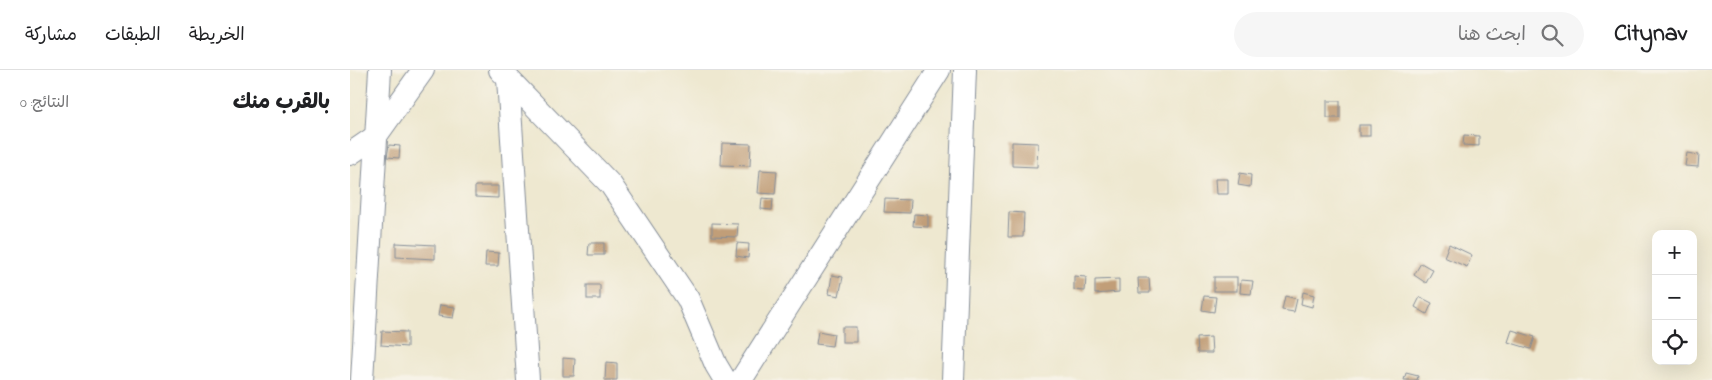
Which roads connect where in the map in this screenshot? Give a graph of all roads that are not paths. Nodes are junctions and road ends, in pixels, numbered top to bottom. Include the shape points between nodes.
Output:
1 (380, 70) edge
2 (423, 70) edge
3 (939, 70) edge
4 (965, 70) edge
5 (504, 75) edge
6 (376, 136) junction
7 (350, 154) edge
8 (362, 380) edge
9 (528, 380) edge
10 (725, 380) edge
11 (741, 380) edge
12 (952, 380) edge

1 - 6 street
2 - 6 street
3 - 11 street
4 - 12 street
5 - 9 street
5 - 10 street via 611,185 688,299
6 - 7 street
6 - 8 street

